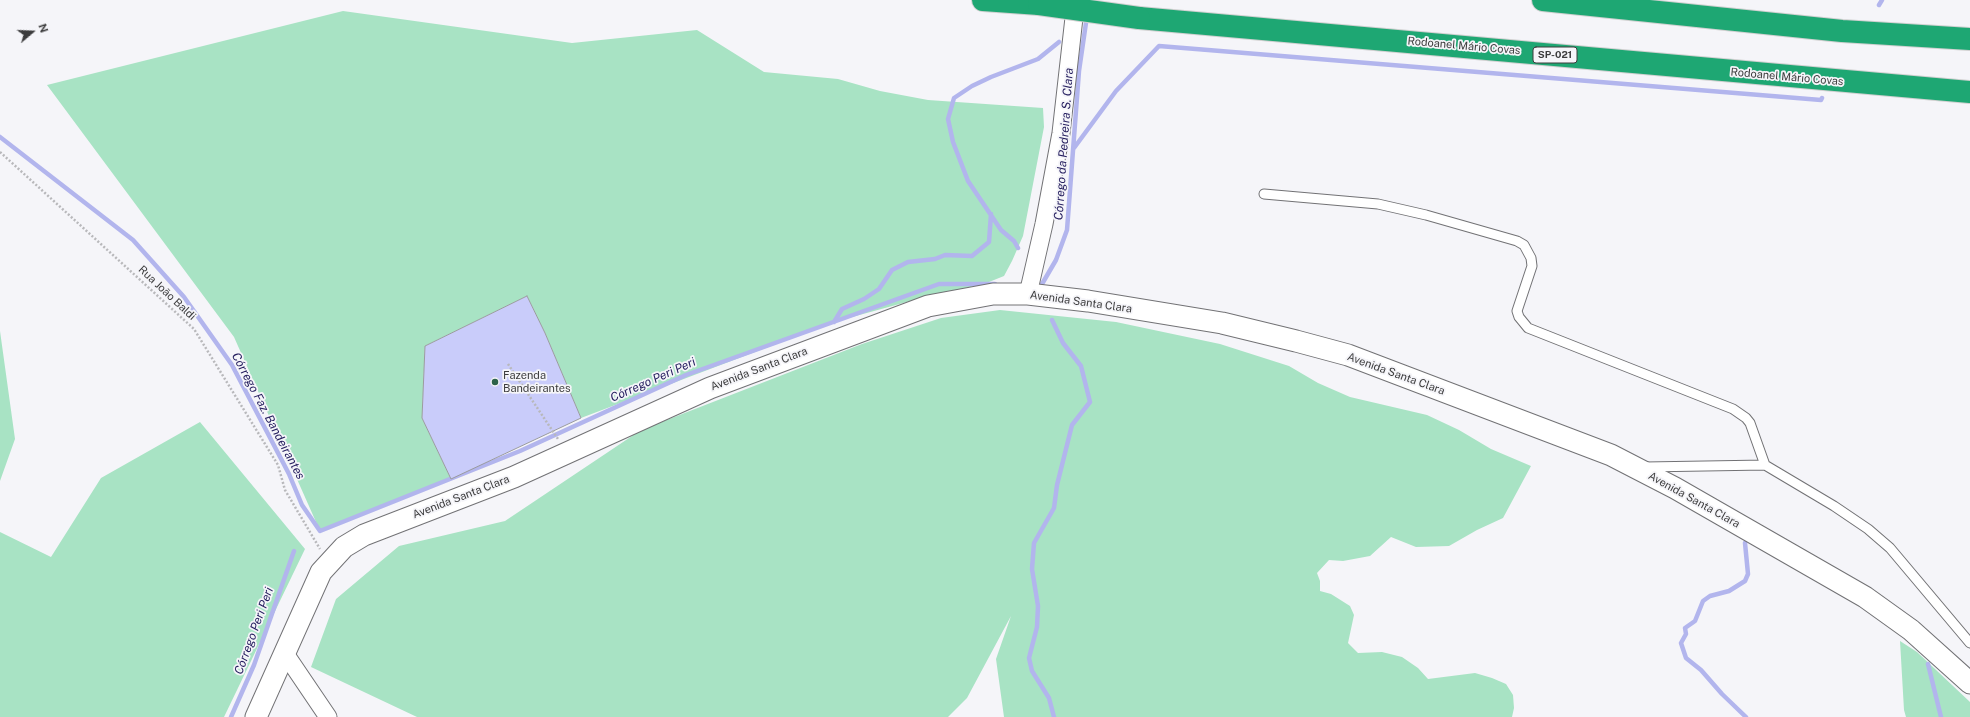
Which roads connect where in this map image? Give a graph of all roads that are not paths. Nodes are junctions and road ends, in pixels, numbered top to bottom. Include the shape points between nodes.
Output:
1 (983, 0) edge
2 (1076, 0) edge
3 (1542, 0) edge
4 (1970, 40) edge
5 (1970, 92) edge
6 (1264, 194) dead end
7 (1028, 294) junction
8 (1764, 465) junction
9 (1634, 467) junction
10 (1970, 643) edge
11 (284, 652) junction
12 (1970, 683) edge
13 (256, 717) edge
14 (328, 717) edge

1 - 5 highway, Rodoanel Mário Covas / SP-021, bridge via 1039,4 1139,18
2 - 7 street via 1061,133
3 - 4 highway via 1834,30
6 - 8 lane via 1378,204 1517,240 1524,245 1532,258 1532,266 1517,311 1519,318 1528,328 1733,409 1750,423
7 - 9 street, Avenida Santa Clara via 1222,323 1348,355 1611,455
7 - 11 street, Avenida Santa Clara via 967,297 928,306 710,388 514,477 364,535 344,547 328,563 312,589
8 - 9 lane
8 - 10 lane via 1834,506 1885,543
9 - 12 street, Avenida Santa Clara via 1865,597 1911,630
11 - 13 street, Avenida Santa Clara
11 - 14 street

